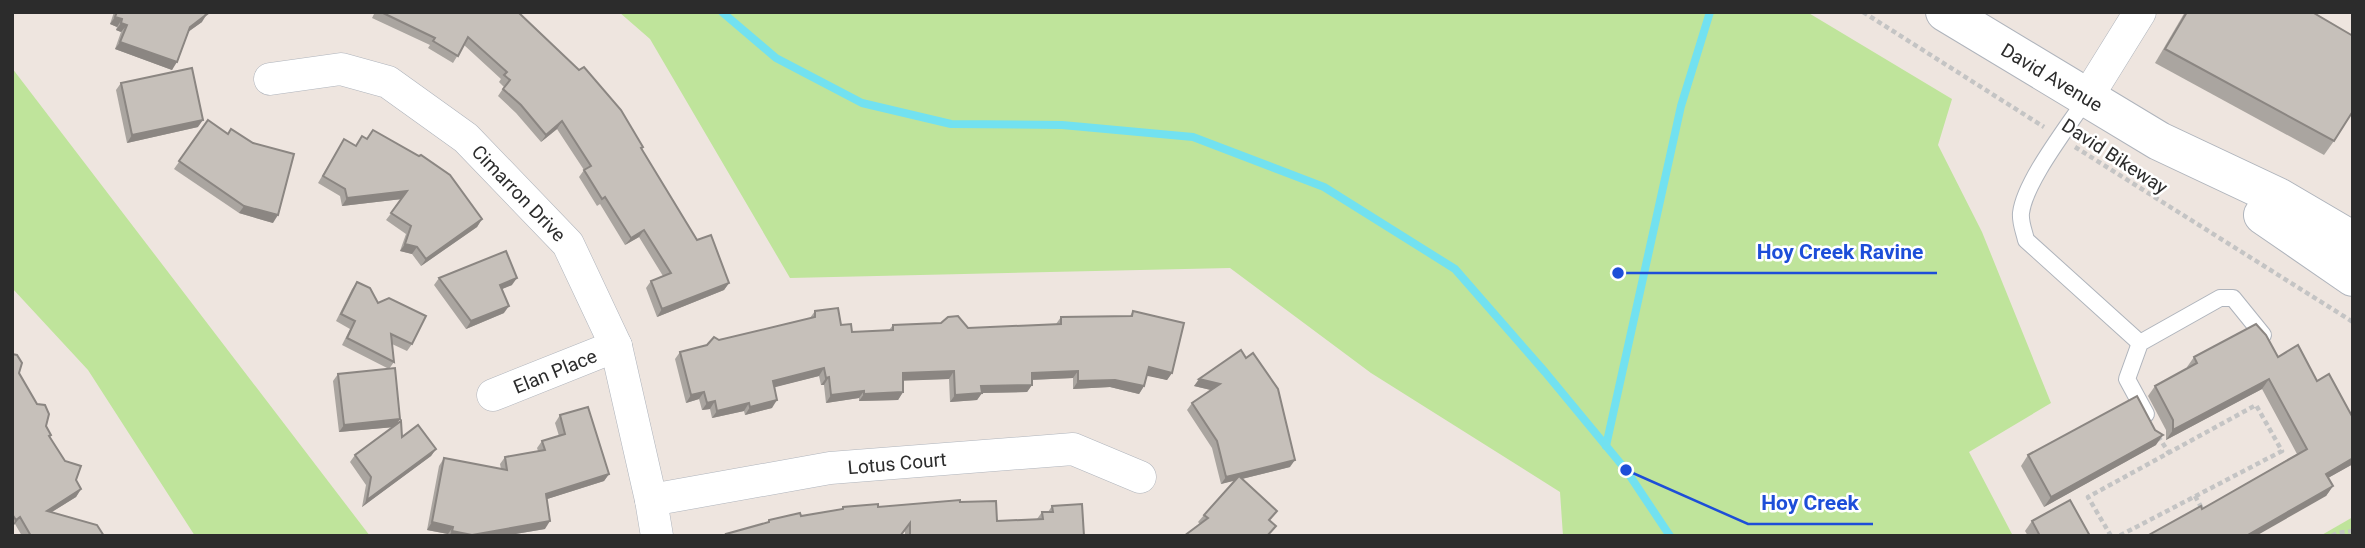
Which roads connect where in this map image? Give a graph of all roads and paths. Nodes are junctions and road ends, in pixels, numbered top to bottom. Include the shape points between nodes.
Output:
1 (1863, 12) edge
2 (1945, 12) edge
3 (2140, 12) edge
4 (270, 79) dead end
5 (2086, 99) junction
6 (2060, 138) junction
7 (2159, 141) junction
8 (2353, 241) edge
9 (2353, 277) edge
10 (2353, 322) edge
11 (2263, 335) edge
12 (2140, 343) junction
13 (616, 346) junction
14 (494, 396) dead end
15 (2157, 435) joint
16 (2169, 453) junction
17 (1140, 477) dead end
18 (2195, 496) junction
19 (651, 500) junction
20 (2206, 516) edge
21 (2353, 531) edge
22 (657, 536) edge
23 (2111, 536) edge
24 (2119, 536) edge
25 (2332, 536) edge

1 - 6 path, David Bikeway
2 - 5 main road, David Avenue
3 - 5 street
4 - 13 street, Cimarron Drive via 341,69 388,82 466,138 568,244
5 - 6 lane
5 - 7 main road, David Avenue
6 - 10 path, David Bikeway
6 - 12 lane via 2028,188 2021,212 2026,240
7 - 8 main road, David Avenue via 2278,197
7 - 9 main road, David Avenue
11 - 12 lane via 2228,296
12 - 15 lane via 2127,379
13 - 14 street, Elan Place
13 - 19 street, Cimarron Drive
15 - 16 path
16 - 18 path via 2256,405 2282,451
16 - 23 path via 2088,498
17 - 19 street, Lotus Court via 1073,449 830,468
18 - 20 path
18 - 24 path
19 - 22 street, Cimarron Drive
21 - 25 path

